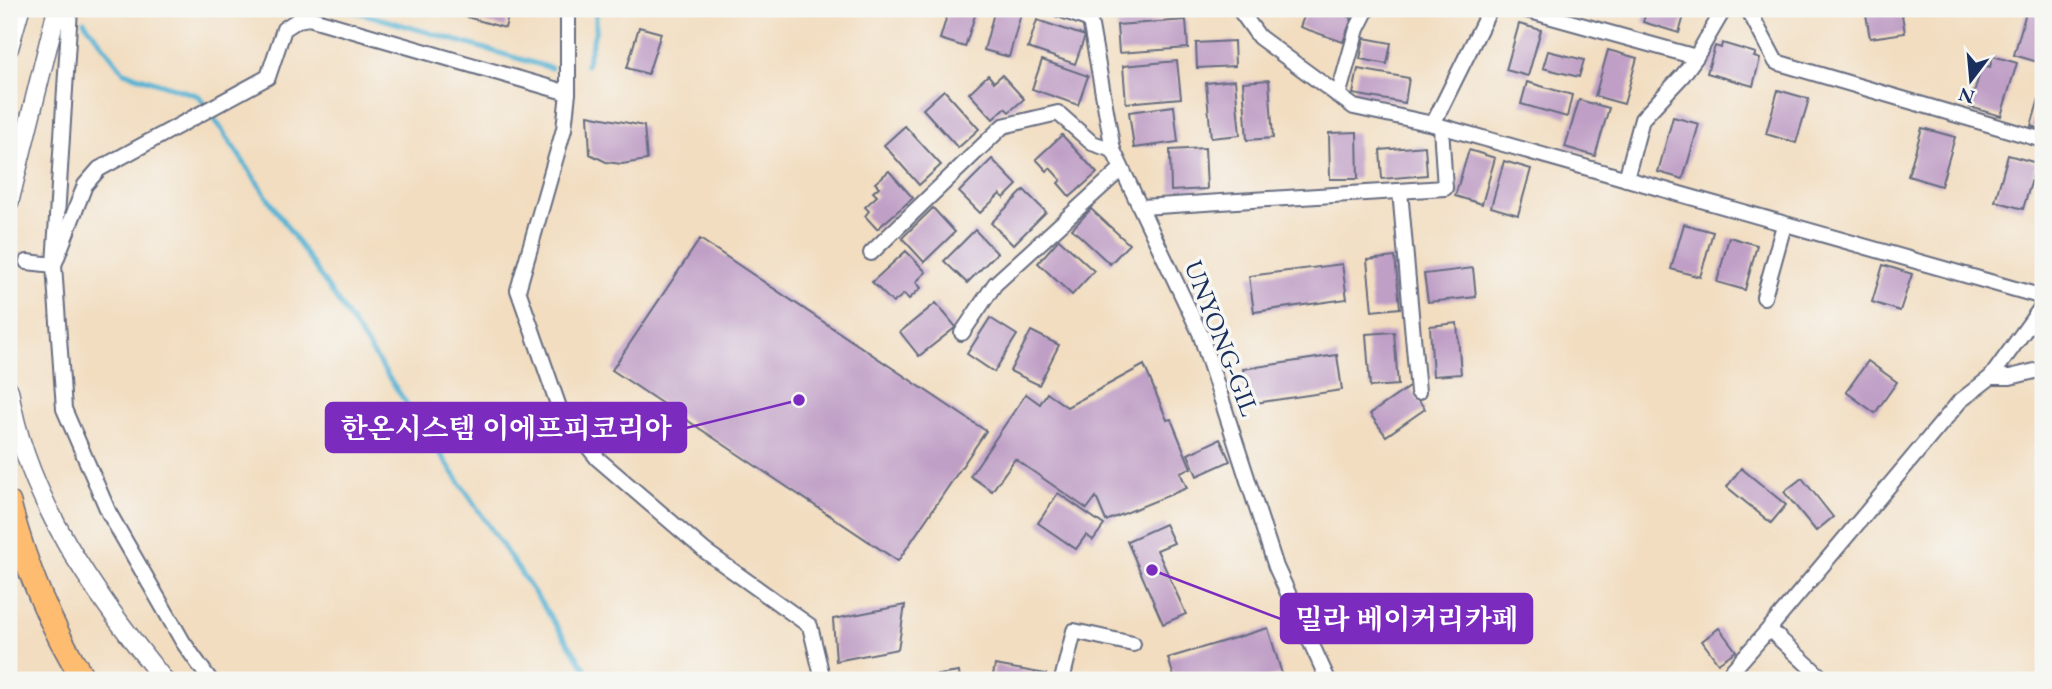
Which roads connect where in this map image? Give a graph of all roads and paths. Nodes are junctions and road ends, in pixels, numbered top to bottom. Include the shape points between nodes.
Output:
1 (20, 9) edge
2 (57, 9) edge
3 (70, 9) edge
4 (568, 9) edge
5 (1059, 9) edge
6 (1239, 9) edge
7 (1367, 9) edge
8 (1490, 9) edge
9 (1523, 9) edge
10 (1724, 9) edge
11 (1748, 9) edge
12 (1089, 14) edge
13 (9, 48) edge
14 (1696, 57) junction
15 (568, 93) junction
16 (1338, 96) junction
17 (1437, 125) junction
18 (2043, 140) edge
19 (1112, 150) junction
20 (1120, 170) junction
21 (1626, 179) junction
22 (1400, 191) junction
23 (9, 203) edge
24 (1142, 207) junction
25 (1784, 225) junction
26 (871, 253) dead end
27 (27, 262) tunnel mouth
28 (54, 265) junction
29 (1764, 297) dead end
30 (2043, 297) edge
31 (2043, 305) edge
32 (962, 333) dead end
33 (2043, 369) edge
34 (1991, 377) junction
35 (9, 390) edge
36 (1418, 391) dead end
37 (9, 503) edge
38 (1769, 629) junction
39 (1133, 644) dead end
40 (84, 680) edge
41 (164, 680) edge
42 (209, 680) edge
43 (822, 680) edge
44 (1062, 680) edge
45 (1328, 680) edge
46 (1724, 680) edge
47 (1824, 680) edge

1 - 13 street
2 - 23 street
3 - 28 street
4 - 15 street
5 - 12 street
6 - 16 street via 1259,37
7 - 16 street
8 - 17 street
9 - 14 street
10 - 14 street
11 - 18 street via 1776,62
12 - 19 street, UNYONG-GIL
14 - 21 street via 1642,119
15 - 28 street via 309,18 298,20 284,29 268,77 99,169 85,185
15 - 43 street via 564,129 518,290 561,413 598,458 705,551 810,626
16 - 17 street via 1354,107
17 - 21 street
17 - 22 street via 1445,188
19 - 20 street, UNYONG-GIL
19 - 26 street via 1092,143 1058,113 1003,126
20 - 24 street, UNYONG-GIL
20 - 32 street via 995,284
21 - 25 street
22 - 24 street
22 - 36 street
24 - 45 street, UNYONG-GIL via 1200,333 1276,567
25 - 29 street
25 - 30 street
27 - 28 street
28 - 42 street via 64,409 109,513
31 - 34 street
33 - 34 street
34 - 38 street via 1960,401
35 - 41 street via 37,487 96,587
37 - 40 main road via 41,598
38 - 46 street
38 - 47 street
39 - 44 street via 1074,631

